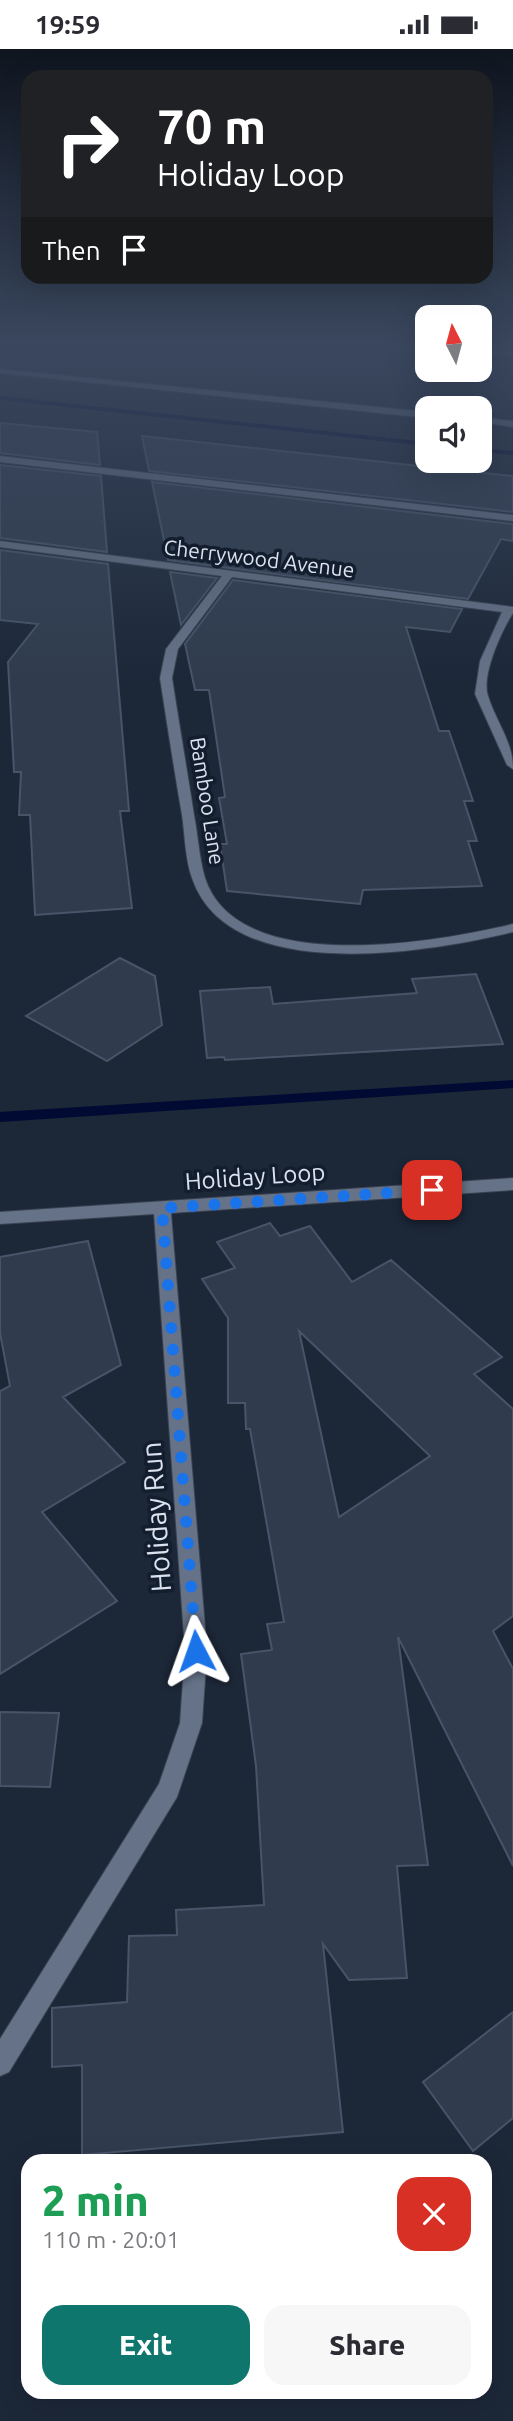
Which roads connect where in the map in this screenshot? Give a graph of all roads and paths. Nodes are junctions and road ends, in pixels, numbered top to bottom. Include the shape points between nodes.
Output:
1 (0, 459) edge
2 (513, 518) edge
3 (0, 544) edge
4 (228, 575) junction
5 (510, 610) edge
6 (513, 765) edge
7 (513, 928) edge
8 (513, 1184) edge
9 (162, 1208) junction
10 (0, 1218) edge
11 (0, 2063) edge

1 - 2 street
3 - 4 street, Cherrywood Avenue
4 - 5 street, Cherrywood Avenue
4 - 7 street, Bamboo Lane via 172,649 166,678 198,877 219,911 270,940 344,949 421,947
5 - 6 street via 480,683
8 - 9 street, Holiday Loop
9 - 10 street, Holiday Loop
9 - 11 street, Holiday Run via 196,1651 191,1723 169,1789

